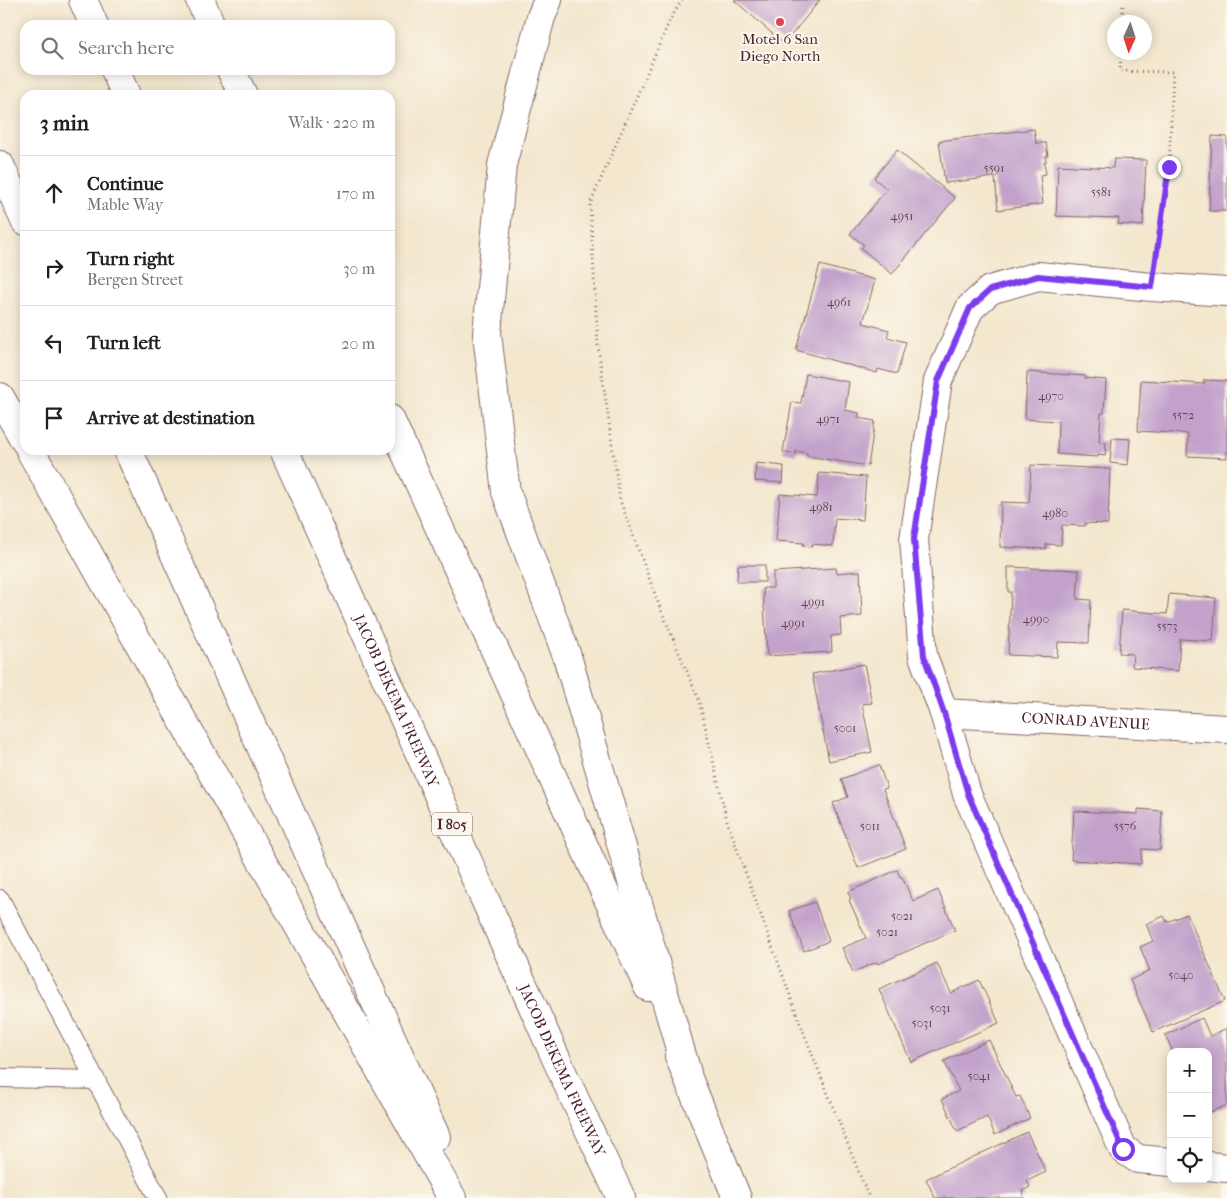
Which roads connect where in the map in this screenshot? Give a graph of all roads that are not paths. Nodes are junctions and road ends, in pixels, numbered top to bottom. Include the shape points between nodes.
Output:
1 (83, 0) edge
2 (200, 0) edge
3 (548, 0) edge
4 (92, 20) edge
5 (209, 20) edge
6 (117, 75) edge
7 (234, 75) edge
8 (124, 90) edge
9 (241, 90) edge
10 (0, 165) edge
11 (20, 210) edge
12 (1227, 292) edge
13 (0, 397) edge
14 (395, 430) edge
15 (20, 432) edge
16 (33, 455) edge
17 (130, 455) edge
18 (286, 455) edge
19 (944, 713) junction
20 (1227, 730) edge
21 (0, 898) edge
22 (687, 1073) junction
23 (0, 1078) edge
24 (96, 1080) junction
25 (1167, 1162) edge
26 (1212, 1166) edge
27 (1227, 1168) edge
28 (158, 1198) edge
29 (452, 1198) edge
30 (464, 1198) edge
31 (621, 1198) edge
32 (737, 1198) edge

1 - 4 main road
2 - 5 main road
3 - 22 main road via 502,165 487,334 506,492 567,656
6 - 8 main road
7 - 9 main road
10 - 11 main road
12 - 19 main road via 1038,276 990,290 970,308 938,381 914,539 924,656
13 - 15 main road
14 - 22 main road
16 - 29 main road
17 - 30 main road
18 - 31 main road, JACOB DEKEMA FREEWAY / I 805
19 - 20 main road, CONRAD AVENUE
19 - 25 main road via 968,794 1123,1149 1138,1159
21 - 24 lane
22 - 32 main road
23 - 24 lane
24 - 28 lane
26 - 27 main road

